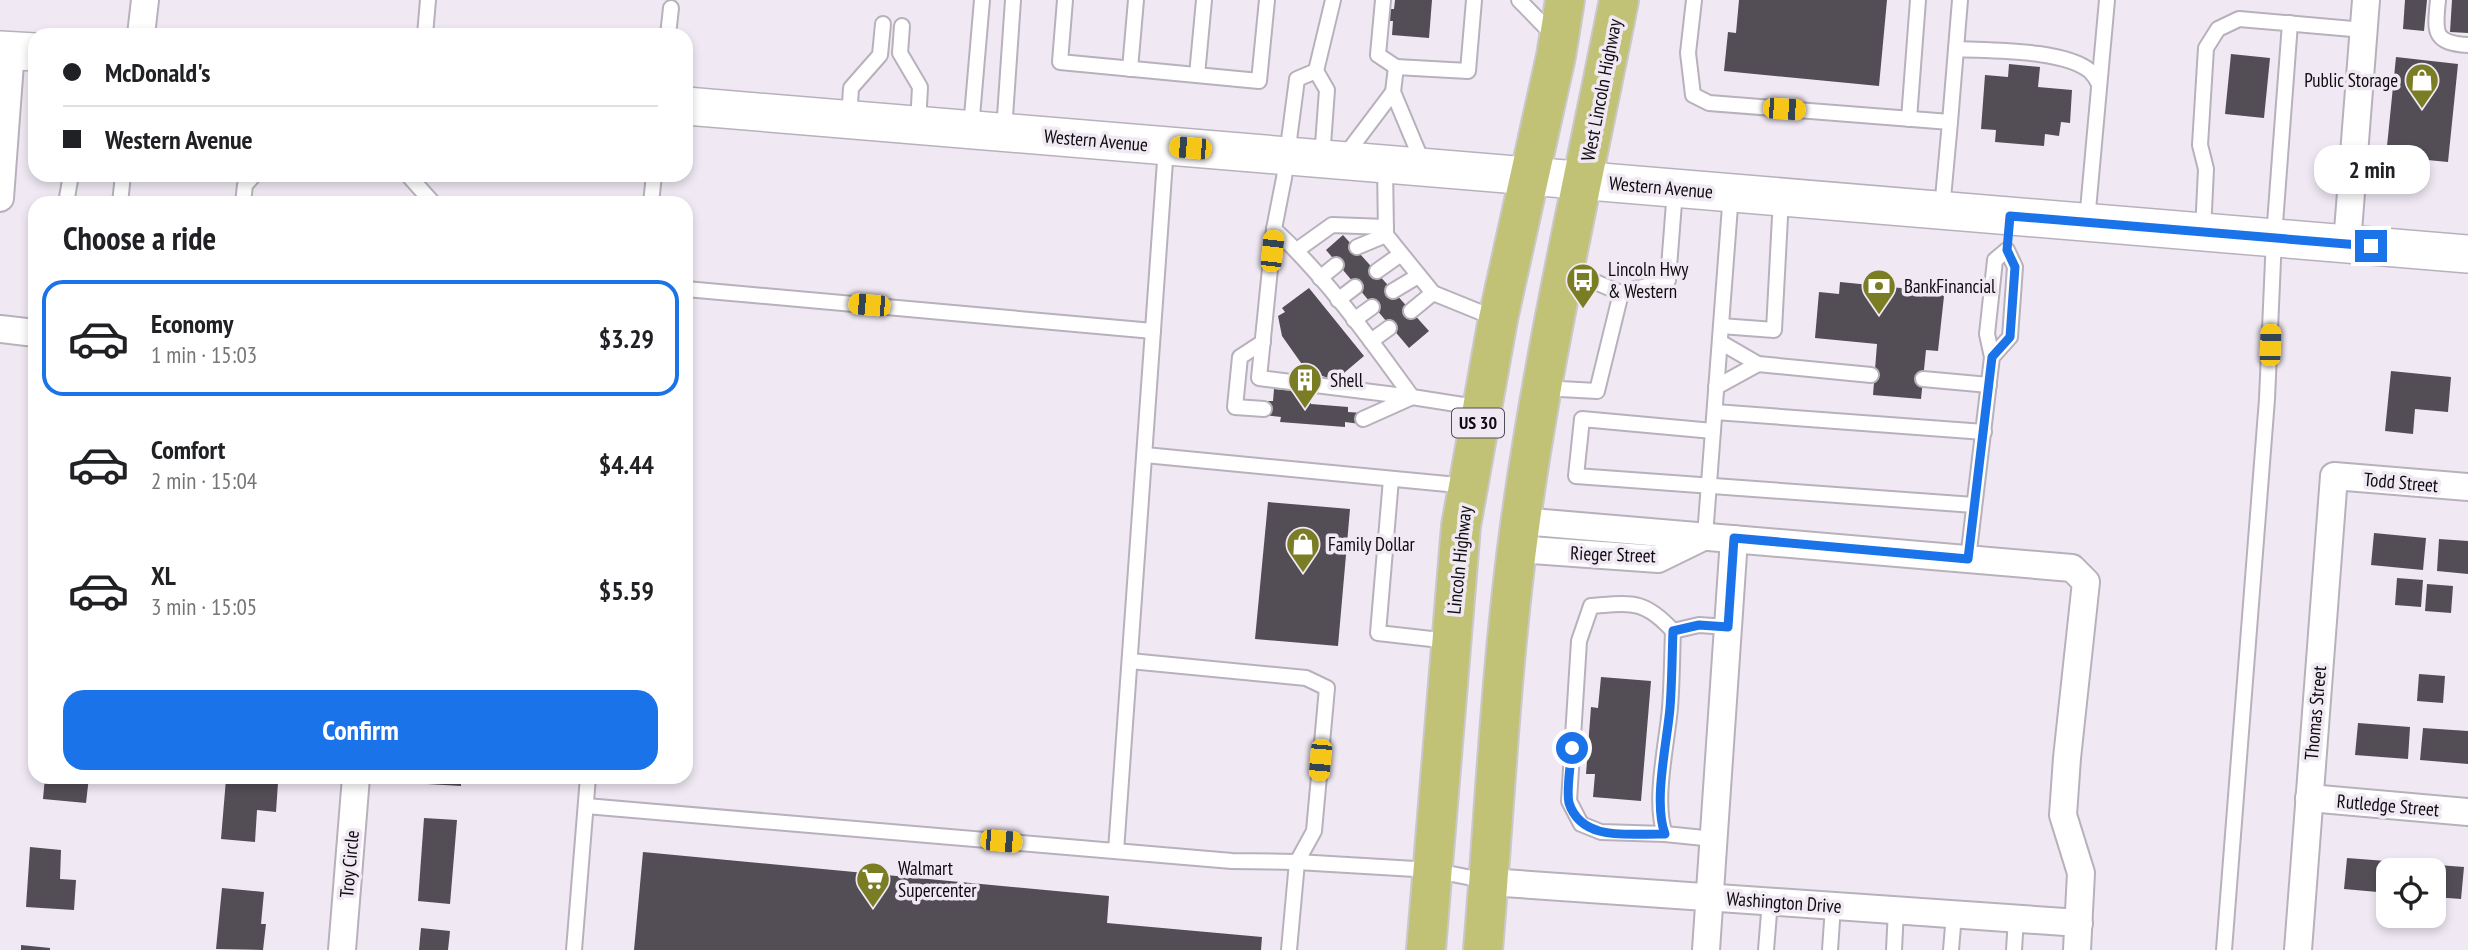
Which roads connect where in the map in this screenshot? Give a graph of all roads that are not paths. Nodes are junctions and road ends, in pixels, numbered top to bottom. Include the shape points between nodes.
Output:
1 (145, 0) edge
2 (428, 0) edge
3 (982, 0) edge
4 (1013, 0) edge
5 (1065, 0) edge
6 (1136, 0) edge
7 (1204, 0) edge
8 (1267, 0) edge
9 (1333, 0) edge
10 (1383, 0) edge
11 (1474, 0) edge
12 (1519, 0) edge
13 (1565, 0) edge
14 (1619, 0) edge
15 (1694, 0) edge
16 (1918, 0) edge
17 (1960, 0) edge
18 (2107, 0) edge
19 (2367, 0) edge
20 (2438, 0) edge
21 (671, 8) dead end
22 (2290, 23) junction
23 (883, 24) dead end
24 (902, 26) dead end
25 (142, 28) edge
26 (426, 28) edge
27 (669, 28) edge
28 (2364, 30) junction
29 (1558, 40) junction
30 (2468, 45) edge
31 (1956, 49) junction
32 (15, 51) edge
33 (1396, 66) junction
34 (1130, 69) junction
35 (1316, 71) junction
36 (1197, 75) junction
37 (2099, 84) junction
38 (1393, 92) junction
39 (693, 107) edge
40 (1909, 119) junction
41 (849, 120) junction
42 (1950, 122) junction
43 (918, 125) junction
44 (987, 131) junction
45 (1166, 146) junction
46 (1286, 155) junction
47 (1332, 160) junction
48 (1385, 164) junction
49 (1424, 167) junction
50 (1529, 176) junction
51 (1584, 181) junction
52 (414, 182) edge
53 (1675, 188) junction
54 (1731, 193) junction
55 (427, 196) edge
56 (1781, 197) junction
57 (0, 198) edge
58 (1941, 210) junction
59 (2087, 222) junction
60 (1274, 229) junction
61 (1386, 231) junction
62 (2203, 232) junction
63 (2009, 233) junction
64 (2274, 237) junction
65 (2468, 242) edge
66 (2347, 244) junction
67 (1357, 247) dead end
68 (1297, 250) junction
69 (1401, 254) junction
70 (2468, 254) edge
71 (1336, 265) dead end
72 (1565, 269) junction
73 (1377, 271) dead end
74 (1418, 276) junction
75 (1320, 278) junction
76 (1355, 287) dead end
77 (693, 290) edge
78 (1393, 291) dead end
79 (1433, 293) junction
80 (1621, 293) junction
81 (1338, 300) junction
82 (1372, 307) dead end
83 (1410, 311) dead end
84 (1498, 319) junction
85 (1354, 320) junction
86 (1721, 326) junction
87 (1389, 328) dead end
88 (0, 329) edge
89 (1153, 331) junction
90 (28, 332) edge
91 (1371, 341) junction
92 (1263, 342) junction
93 (1720, 342) junction
94 (1992, 357) junction
95 (1758, 364) junction
96 (1871, 374) dead end
97 (1923, 380) dead end
98 (1989, 385) junction
99 (1541, 387) junction
100 (1716, 387) junction
101 (1412, 397) junction
102 (1482, 408) junction
103 (1264, 409) dead end
104 (1715, 412) junction
105 (1363, 419) dead end
106 (1713, 431) junction
107 (1984, 432) junction
108 (1145, 455) junction
109 (2334, 477) joint
110 (1391, 478) junction
111 (1468, 486) junction
112 (1709, 487) junction
113 (2468, 487) edge
114 (1974, 505) junction
115 (1519, 535) junction
116 (1705, 536) junction
117 (1734, 538) junction
118 (1968, 559) junction
119 (1728, 627) junction
120 (1673, 631) junction
121 (1451, 641) junction
122 (1130, 661) junction
123 (355, 784) edge
124 (588, 784) edge
125 (2309, 799) junction
126 (586, 806) junction
127 (2468, 812) edge
128 (1665, 834) junction
129 (1714, 839) junction
130 (1116, 851) junction
131 (1297, 862) junction
132 (1432, 870) junction
133 (1489, 881) junction
134 (1710, 897) junction
135 (1770, 901) junction
136 (1833, 906) junction
137 (1896, 910) junction
138 (1954, 915) junction
139 (2016, 919) junction
140 (2079, 923) junction
141 (342, 950) edge
142 (573, 950) edge
143 (1289, 950) edge
144 (1426, 950) edge
145 (1483, 950) edge
146 (1706, 950) edge
147 (1766, 950) edge
148 (1830, 950) edge
149 (1894, 950) edge
150 (1951, 950) edge
151 (2014, 950) edge
152 (2077, 950) edge
153 (2224, 950) edge
154 (2298, 950) edge

1 - 25 street
2 - 26 lane
3 - 44 lane
4 - 44 lane
5 - 34 lane via 1060,62
6 - 34 lane
7 - 36 lane
8 - 36 lane via 1259,81
9 - 35 lane
10 - 33 lane via 1378,55
11 - 33 lane via 1468,71
12 - 29 lane
13 - 29 main road, US 30
14 - 51 main road, West Lincoln Highway / US 30
15 - 40 lane via 1688,53 1693,95 1709,103
16 - 40 lane
17 - 31 lane
18 - 37 lane
19 - 28 street
20 - 30 lane via 2438,35 2448,44
21 - 27 lane
22 - 28 lane
22 - 62 lane via 2239,19 2218,29 2206,48 2200,145 2207,169
22 - 64 lane
23 - 41 lane via 880,55 851,88
24 - 43 lane via 900,53 920,86
28 - 66 street
29 - 50 main road, US 30
31 - 37 lane via 2048,56 2090,71
31 - 42 lane
32 - 57 street
33 - 38 lane
34 - 36 lane
35 - 46 lane via 1297,79
35 - 47 lane via 1326,90
37 - 59 lane
38 - 47 lane
38 - 49 lane
39 - 41 main road, Western Avenue
40 - 42 lane
41 - 43 main road, Western Avenue
42 - 58 lane
43 - 44 main road, Western Avenue
44 - 45 main road, Western Avenue
45 - 46 main road, Western Avenue
45 - 89 lane
46 - 47 main road, Western Avenue
46 - 60 lane
47 - 48 main road, Western Avenue
48 - 49 main road, Western Avenue
48 - 61 lane
49 - 50 main road, Western Avenue
50 - 51 main road, Western Avenue
50 - 84 main road, Lincoln Highway / US 30
51 - 53 main road, Western Avenue
51 - 72 main road, US 30
52 - 55 lane
53 - 54 main road, Western Avenue
53 - 80 lane via 1668,280
54 - 56 main road, Western Avenue
54 - 86 lane
56 - 58 main road, Western Avenue
56 - 86 lane via 1774,330
58 - 63 main road, Western Avenue
59 - 62 main road, Western Avenue
59 - 63 main road, Western Avenue
60 - 68 lane
60 - 92 lane
61 - 67 lane
61 - 68 lane via 1332,225
61 - 69 lane
62 - 64 main road, Western Avenue
63 - 94 lane via 1995,260 1987,334
63 - 94 lane via 2015,267 2010,337
64 - 66 main road, Western Avenue
64 - 153 lane via 2267,398
65 - 70 lane
66 - 70 main road, Western Avenue
68 - 75 lane
69 - 73 lane
69 - 74 lane
71 - 75 lane
72 - 80 lane
72 - 99 main road, US 30
74 - 78 lane
74 - 79 lane
75 - 81 lane
76 - 81 lane
77 - 89 lane
79 - 83 lane
79 - 84 lane
80 - 99 lane via 1597,391
81 - 85 lane
82 - 85 lane
84 - 102 main road, Lincoln Highway / US 30
85 - 91 lane
86 - 93 lane
87 - 91 lane
88 - 90 street
89 - 108 lane
91 - 101 lane
92 - 101 lane via 1259,378
92 - 103 lane via 1240,357 1236,407
93 - 95 lane
93 - 100 lane
94 - 98 lane
95 - 96 lane
95 - 100 lane
97 - 98 lane
98 - 107 lane
99 - 115 main road, US 30
100 - 104 lane
101 - 102 lane
101 - 105 lane
102 - 111 main road, Lincoln Highway / US 30
104 - 106 lane
104 - 107 lane
106 - 112 lane
106 - 112 lane via 1582,419 1576,477
107 - 114 lane
108 - 110 lane
108 - 122 lane
109 - 113 street, Todd Street
109 - 125 street, Thomas Street
110 - 111 lane
110 - 121 lane via 1378,633
111 - 121 main road, Lincoln Highway / US 30
112 - 114 lane
112 - 116 lane
114 - 118 lane
115 - 116 street, Rieger Street via 1658,559
115 - 133 main road, US 30
116 - 117 street
117 - 118 street
117 - 119 street
118 - 140 street via 2072,568 2086,582 2063,814 2081,873
119 - 120 lane via 1699,625
119 - 129 street
120 - 128 lane via 1660,800
120 - 128 lane via 1657,613 1630,603 1591,606 1579,640 1569,801 1581,824 1601,832
121 - 132 main road, Lincoln Highway / US 30
122 - 130 lane
122 - 131 lane via 1306,678 1326,688 1314,831
123 - 141 street, Troy Circle
124 - 126 lane
125 - 127 street, Rutledge Street
125 - 154 street, Thomas Street
126 - 130 lane
126 - 142 lane
128 - 129 lane
129 - 134 street
130 - 131 lane
131 - 132 lane
131 - 143 lane
132 - 133 lane
132 - 144 main road, Lincoln Highway / US 30
133 - 134 street, Washington Drive
133 - 145 main road, US 30
134 - 135 street, Washington Drive
134 - 146 street
135 - 136 street, Washington Drive
135 - 147 lane
136 - 137 street, Washington Drive
136 - 148 lane
137 - 138 street, Washington Drive
137 - 149 lane
138 - 139 street, Washington Drive
138 - 150 lane
139 - 140 street, Washington Drive
139 - 151 lane
140 - 152 street

